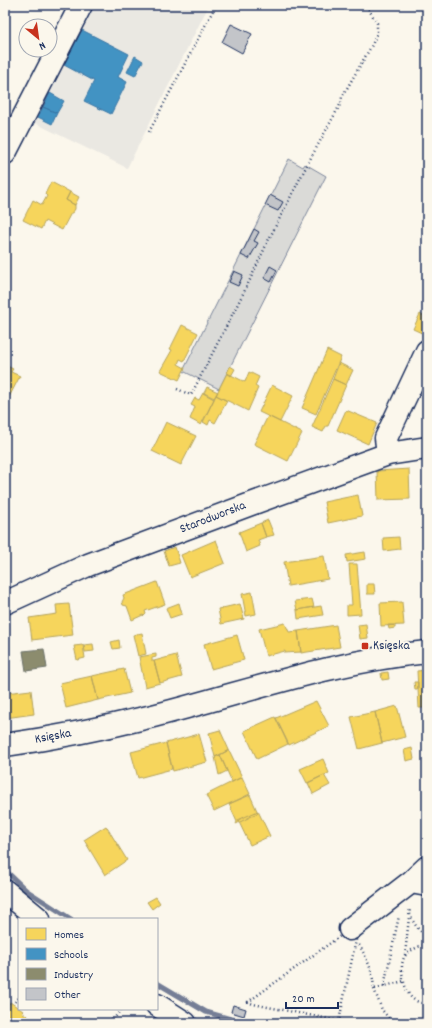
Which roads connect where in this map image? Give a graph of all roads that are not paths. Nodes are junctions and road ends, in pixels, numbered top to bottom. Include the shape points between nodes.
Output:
1 (81, 5) edge
2 (5, 153) edge
3 (427, 350) edge
4 (427, 448) edge
5 (388, 454) junction
6 (5, 603) edge
7 (427, 652) edge
8 (5, 745) edge
9 (427, 868) edge
10 (414, 885) edge
11 (7, 894) edge
12 (39, 918) edge
13 (353, 935) road end
14 (158, 1006) edge
15 (185, 1023) edge

1 - 2 street
3 - 5 street via 386,438
4 - 5 street, Starodworska
5 - 6 street, Starodworska via 115,555
7 - 8 street, Księska via 363,661 289,678 154,716 59,737
9 - 10 street
10 - 13 street
11 - 12 street
14 - 15 street

